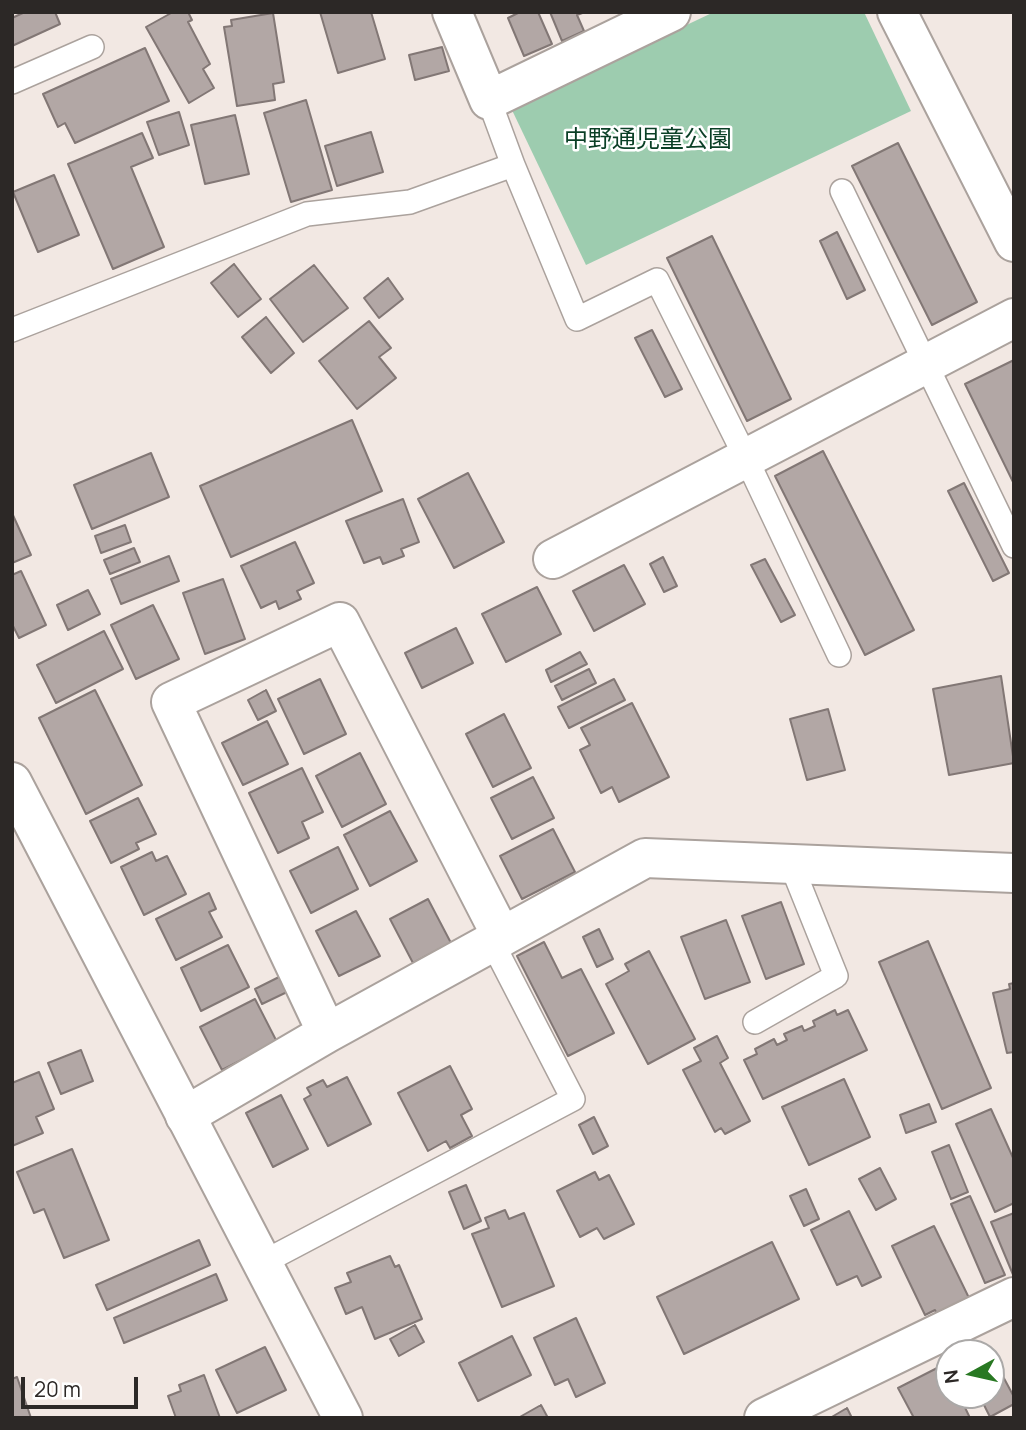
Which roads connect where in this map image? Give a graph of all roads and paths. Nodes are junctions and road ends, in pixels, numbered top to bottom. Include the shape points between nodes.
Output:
1 (452, 12) edge
2 (671, 12) edge
3 (897, 12) edge
4 (92, 47) dead end
5 (12, 82) edge
6 (489, 100) junction
7 (513, 165) junction
8 (842, 191) dead end
9 (1014, 242) edge
10 (1014, 318) edge
11 (12, 330) edge
12 (924, 365) junction
13 (747, 458) junction
14 (1014, 546) edge
15 (553, 559) dead end
16 (839, 655) dead end
17 (12, 782) edge
18 (791, 864) junction
19 (1014, 873) edge
20 (497, 939) junction
21 (755, 1022) dead end
22 (327, 1033) junction
23 (185, 1116) junction
24 (262, 1263) junction
25 (1014, 1297) edge
26 (343, 1418) edge
27 (764, 1418) edge

1 - 6 street
2 - 6 street
3 - 9 street
4 - 5 lane
6 - 7 lane
7 - 11 lane via 410,202 307,214
7 - 13 lane via 577,319 657,280
8 - 12 lane
10 - 12 street
12 - 13 street
12 - 14 lane
13 - 15 street
13 - 16 lane
17 - 23 street
18 - 19 street
18 - 20 street via 645,858
18 - 21 lane via 836,976
20 - 22 street
20 - 22 street via 340,622 171,702
20 - 24 lane via 573,1099
22 - 23 street
23 - 24 street
24 - 26 street
25 - 27 street

